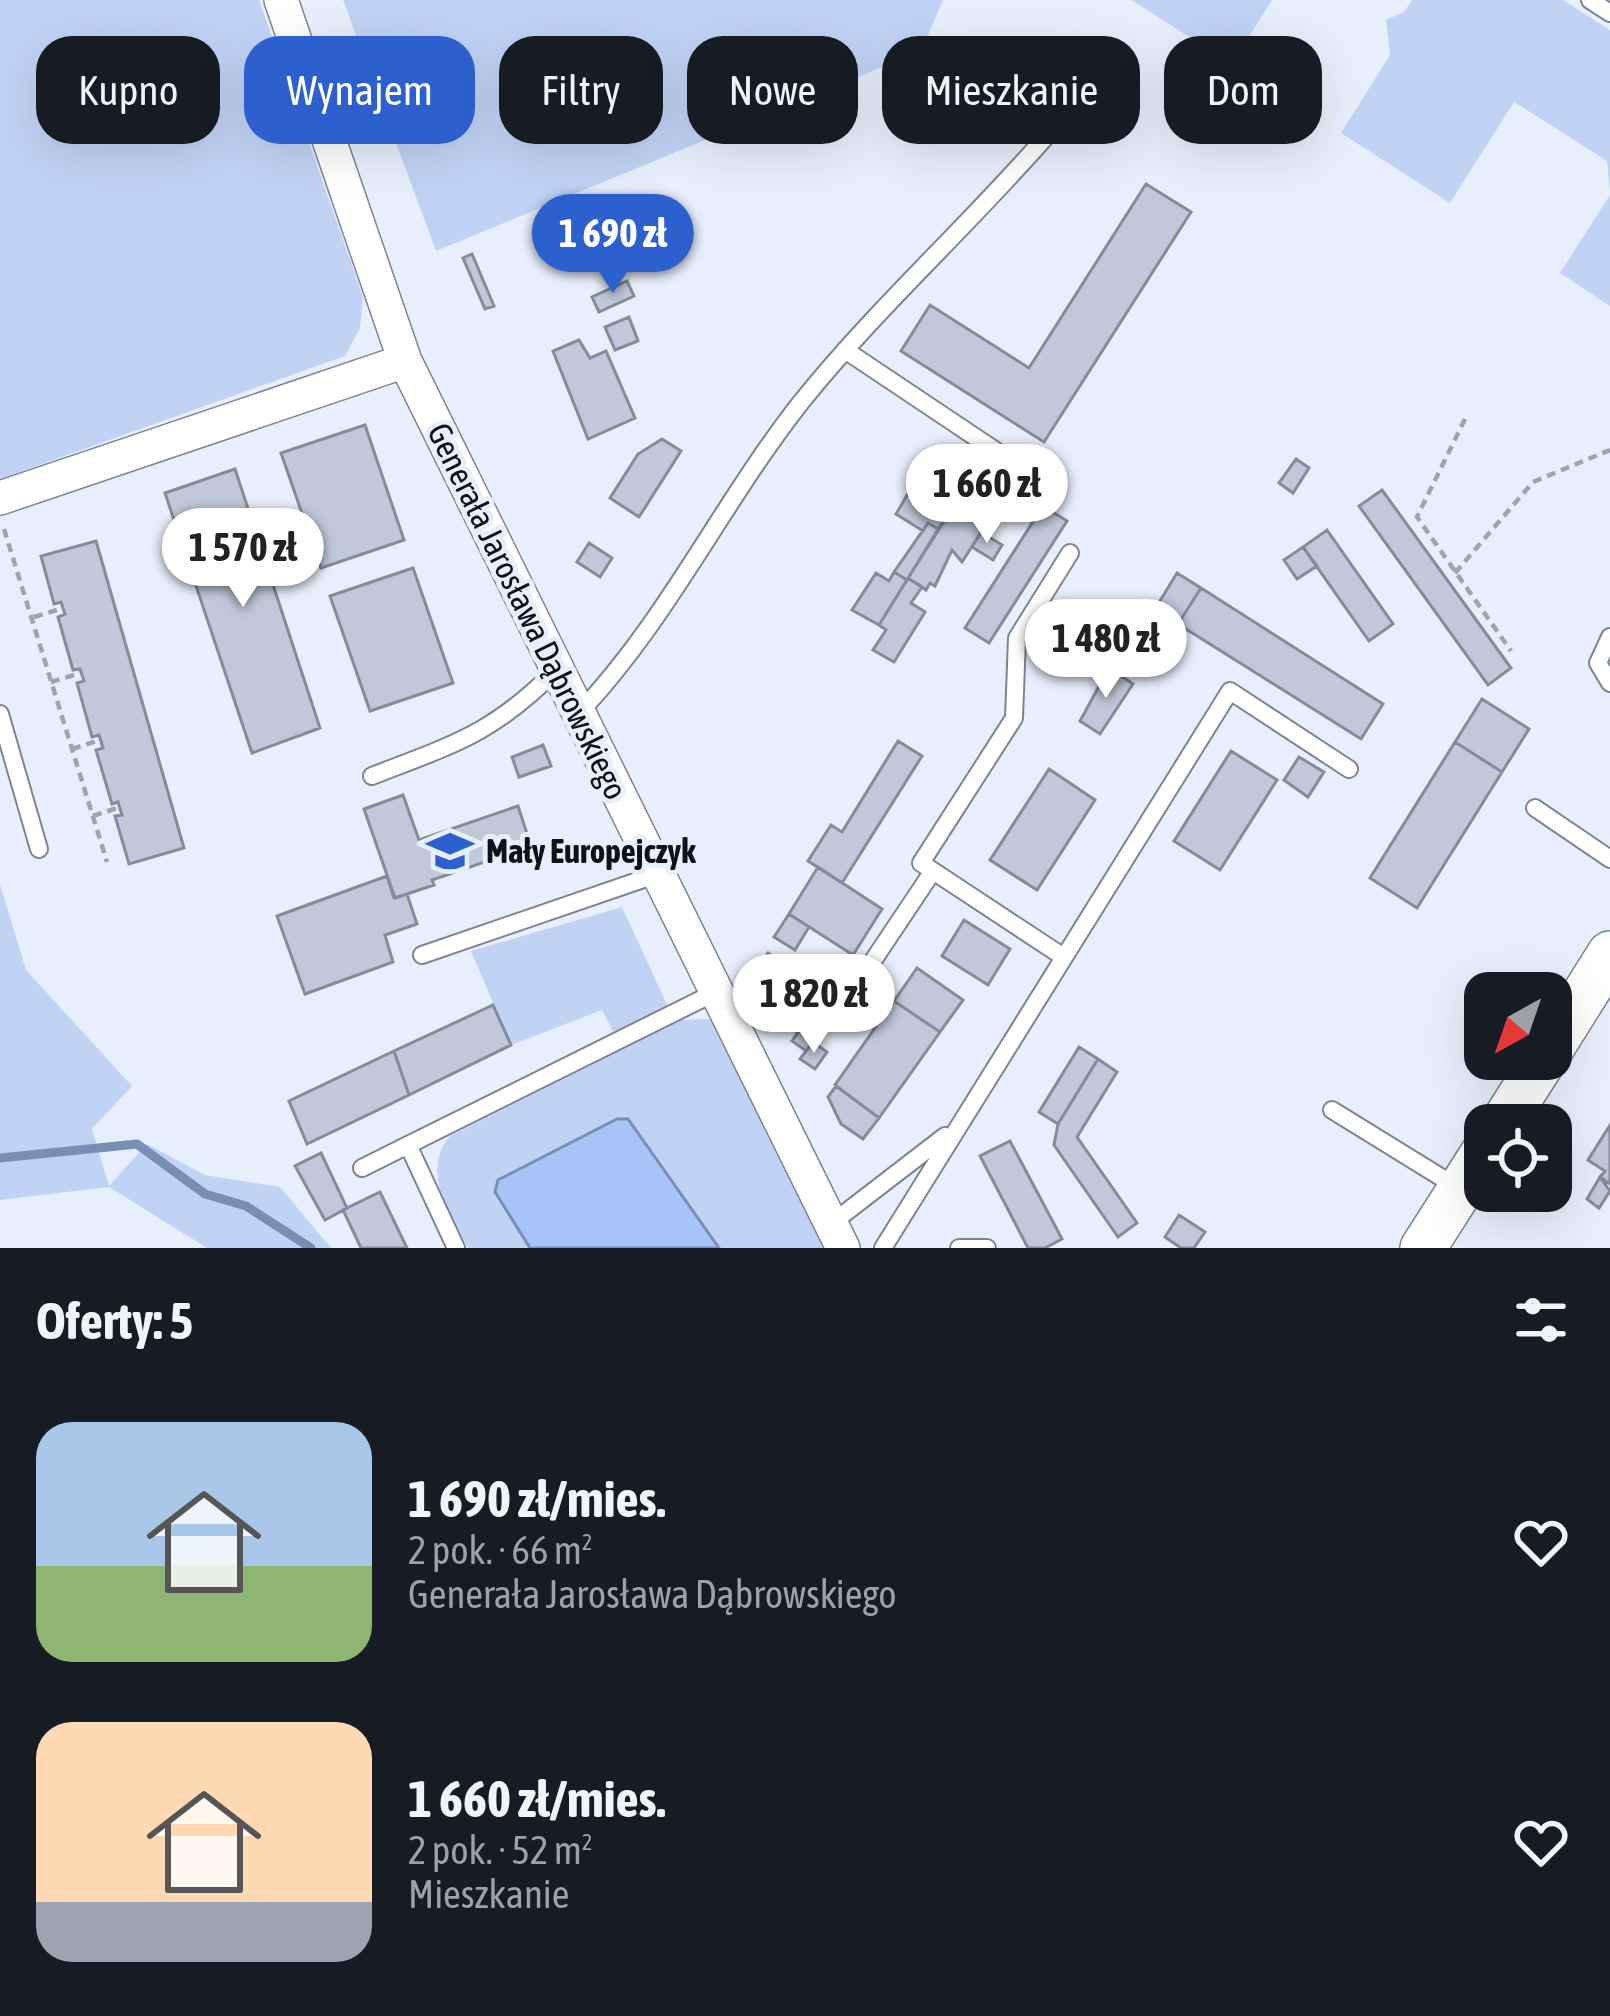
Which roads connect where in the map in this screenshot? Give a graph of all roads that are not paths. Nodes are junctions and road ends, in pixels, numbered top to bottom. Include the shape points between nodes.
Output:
1 (281, 0) edge
2 (1590, 0) edge
3 (1610, 13) edge
4 (1040, 144) edge
5 (845, 350) junction
6 (404, 361) junction
7 (995, 452) dead end
8 (0, 498) edge
9 (1070, 553) dead end
10 (1610, 637) edge
11 (556, 669) junction
12 (1610, 683) edge
13 (578, 713) junction
14 (0, 714) edge
15 (1349, 769) dead end
16 (372, 776) dead end
17 (1535, 808) dead end
18 (39, 849) dead end
19 (1610, 859) edge
20 (933, 871) junction
21 (658, 874) junction
22 (422, 955) dead end
23 (1062, 956) junction
24 (1603, 983) edge
25 (716, 992) junction
26 (838, 1013) dead end
27 (1572, 1022) edge
28 (1332, 1110) dead end
29 (952, 1130) junction
30 (408, 1145) junction
31 (362, 1168) dead end
32 (1464, 1184) edge
33 (1460, 1190) junction
34 (838, 1236) edge
35 (456, 1248) edge
36 (883, 1248) edge
37 (959, 1248) edge
38 (987, 1248) edge
39 (1424, 1248) edge

1 - 6 street, Generała Jarosława Dąbrowskiego
2 - 3 lane
4 - 5 lane
5 - 7 lane
5 - 13 lane via 799,405 631,659
6 - 8 street
6 - 11 street, Generała Jarosława Dąbrowskiego
9 - 20 lane via 1017,638 1014,718 921,863
10 - 12 lane via 1598,663
11 - 13 street, Generała Jarosława Dąbrowskiego
11 - 16 lane via 482,733
13 - 21 street, Generała Jarosława Dąbrowskiego
14 - 18 lane
15 - 23 lane via 1230,692
17 - 19 lane
20 - 23 lane
20 - 26 lane
21 - 22 lane
21 - 25 street, Generała Jarosława Dąbrowskiego
23 - 29 lane
24 - 27 street
25 - 30 lane
25 - 34 street, Generała Jarosława Dąbrowskiego
28 - 33 lane
29 - 34 lane
29 - 36 lane
30 - 31 lane
30 - 35 lane
32 - 33 street
33 - 39 street
37 - 38 lane

